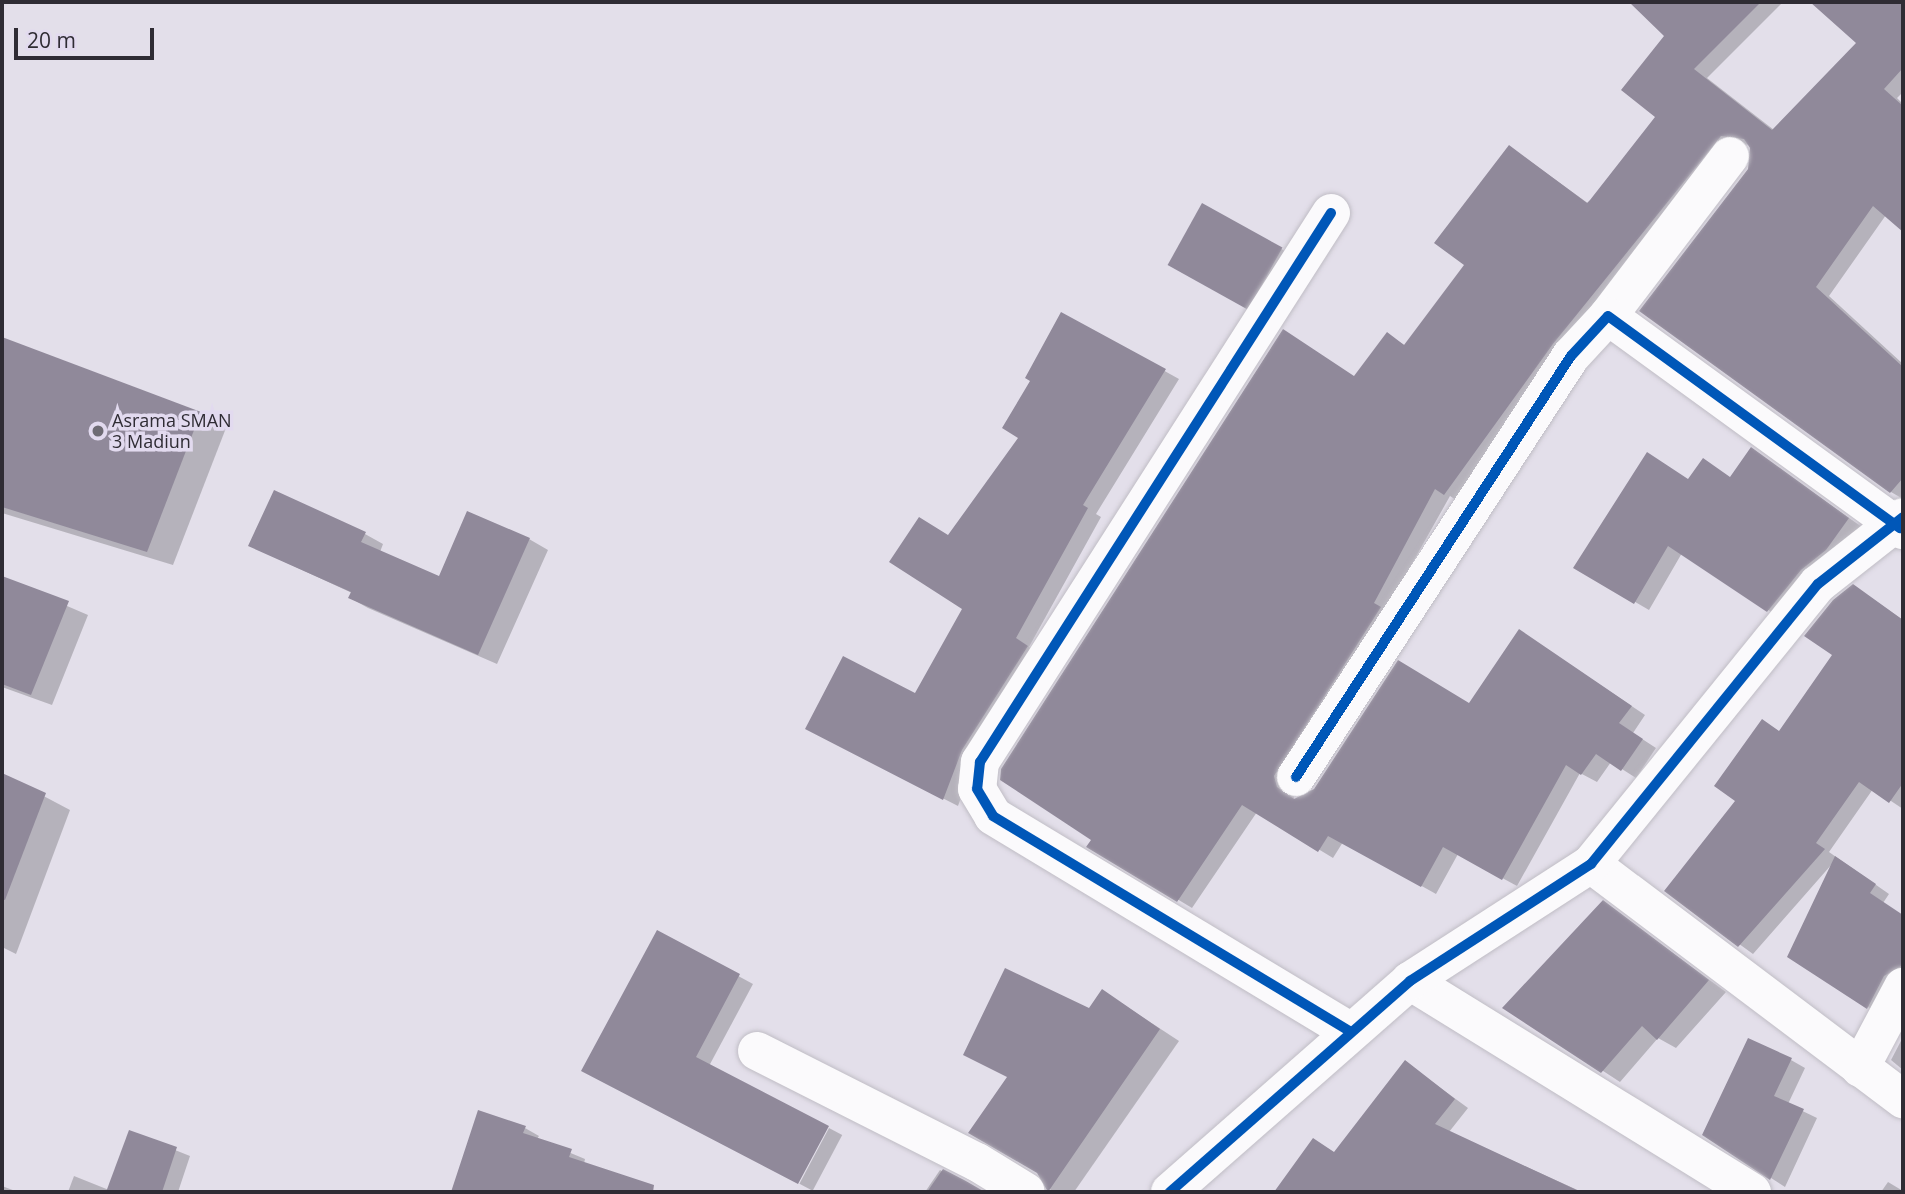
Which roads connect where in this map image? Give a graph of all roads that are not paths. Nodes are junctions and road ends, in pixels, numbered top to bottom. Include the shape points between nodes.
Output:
1 (1730, 156) dead end
2 (1331, 213) dead end
3 (1608, 316) junction
4 (1899, 523) edge
5 (1296, 777) dead end
6 (1591, 864) junction
7 (1410, 981) junction
8 (1903, 987) edge
9 (1349, 1031) junction
10 (757, 1051) dead end
11 (1860, 1068) junction
12 (1903, 1099) edge
13 (1026, 1192) edge
14 (1170, 1192) edge
15 (1752, 1192) edge

1 - 3 street
2 - 9 street via 980,762 978,789 993,816
3 - 4 street
3 - 5 street via 1571,356
4 - 6 street via 1818,584
6 - 7 street
6 - 11 street
7 - 9 street
7 - 15 street
8 - 11 street
9 - 14 street
10 - 13 street via 978,1162
11 - 12 street

